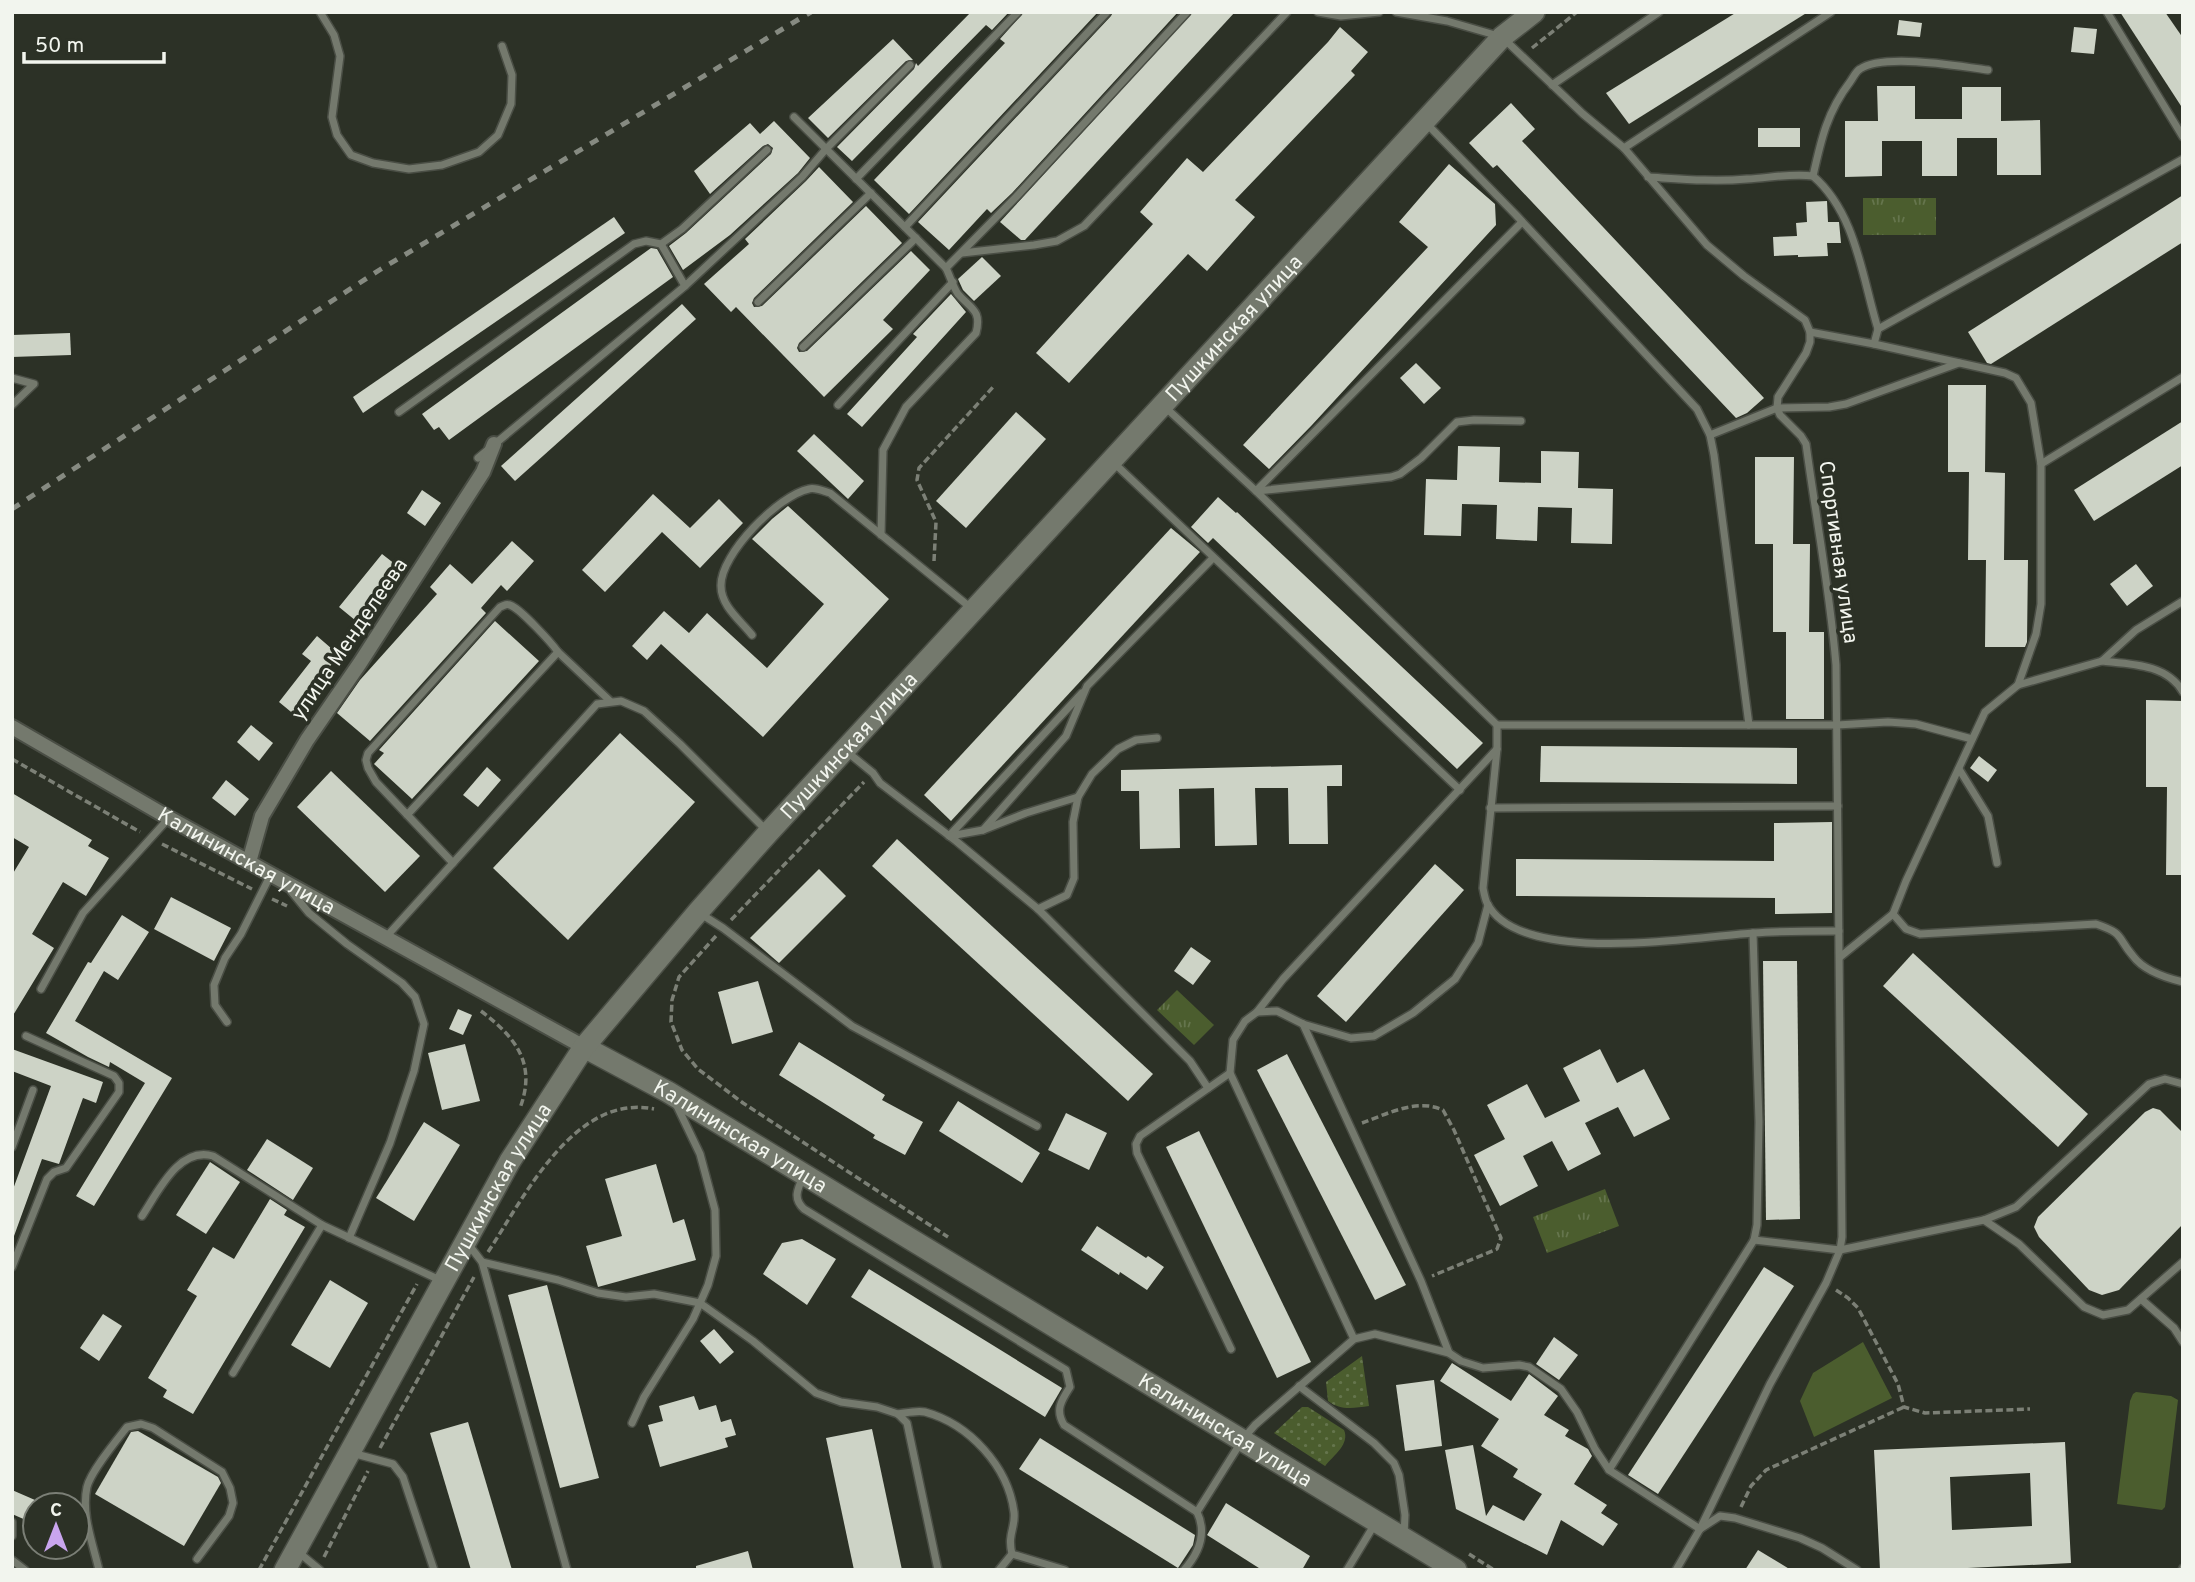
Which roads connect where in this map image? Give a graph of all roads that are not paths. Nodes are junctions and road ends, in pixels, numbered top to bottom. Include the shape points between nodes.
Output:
1 (320, 12) edge
2 (1018, 12) edge
3 (1107, 12) edge
4 (1186, 12) edge
5 (1287, 12) edge
6 (1318, 12) edge
7 (1379, 12) edge
8 (1396, 12) edge
9 (1534, 12) edge
10 (1659, 12) edge
11 (1831, 12) edge
12 (2107, 12) edge
13 (1502, 37) junction
14 (502, 46) dead end
15 (910, 65) dead end
16 (1988, 70) dead end
17 (1552, 85) junction
18 (793, 117) dead end
19 (1424, 122) junction
20 (2183, 137) edge
21 (1624, 148) junction
22 (825, 149) junction
23 (767, 150) dead end
24 (2183, 159) edge
25 (1813, 176) junction
26 (1648, 177) junction
27 (856, 179) junction
28 (871, 193) junction
29 (1522, 222) junction
30 (905, 227) junction
31 (916, 238) junction
32 (661, 244) junction
33 (962, 253) junction
34 (946, 268) junction
35 (953, 282) junction
36 (685, 286) junction
37 (758, 302) dead end
38 (1878, 329) junction
39 (1810, 332) junction
40 (1874, 344) junction
41 (803, 347) dead end
42 (1959, 363) junction
43 (12, 377) edge
44 (2183, 377) edge
45 (12, 405) edge
46 (838, 405) dead end
47 (1164, 405) junction
48 (1777, 408) junction
49 (399, 412) dead end
50 (1521, 421) dead end
51 (1710, 435) junction
52 (494, 444) junction
53 (478, 458) dead end
54 (1111, 460) junction
55 (2041, 464) junction
56 (1256, 491) junction
57 (881, 535) junction
58 (1213, 558) junction
59 (2183, 601) edge
60 (974, 611) junction
61 (752, 635) dead end
62 (558, 652) junction
63 (2102, 661) junction
64 (2018, 685) junction
65 (1087, 687) junction
66 (2183, 692) edge
67 (610, 701) junction
68 (1497, 725) junction
69 (1749, 725) junction
70 (1837, 725) junction
71 (12, 727) edge
72 (1157, 738) dead end
73 (1972, 739) junction
74 (1497, 749) junction
75 (846, 751) junction
76 (1959, 769) junction
77 (1460, 790) junction
78 (1078, 797) junction
79 (1838, 806) junction
80 (1490, 808) junction
81 (407, 815) junction
82 (169, 818) junction
83 (983, 830) junction
84 (768, 833) junction
85 (949, 836) junction
86 (249, 862) junction
87 (453, 863) junction
88 (1997, 863) dead end
89 (278, 878) junction
90 (1488, 905) junction
91 (1038, 909) junction
92 (698, 912) junction
93 (1893, 914) junction
94 (1839, 930) junction
95 (1753, 933) junction
96 (386, 938) junction
97 (1840, 957) junction
98 (2183, 982) edge
99 (41, 989) dead end
100 (1257, 1012) junction
101 (227, 1022) dead end
102 (1303, 1024) junction
103 (26, 1037) dead end
104 (584, 1047) junction
105 (1230, 1073) junction
106 (2183, 1084) edge
107 (1208, 1088) junction
108 (33, 1090) dead end
109 (668, 1092) junction
110 (1037, 1126) dead end
111 (12, 1147) edge
112 (804, 1175) junction
113 (142, 1216) dead end
114 (1983, 1220) junction
115 (322, 1225) junction
116 (349, 1238) junction
117 (1754, 1240) junction
118 (461, 1247) junction
119 (1840, 1250) junction
120 (482, 1262) junction
121 (2183, 1262) edge
122 (12, 1267) edge
123 (433, 1277) junction
124 (2141, 1299) junction
125 (700, 1303) junction
126 (1354, 1339) junction
127 (2183, 1342) edge
128 (1231, 1349) dead end
129 (1449, 1353) junction
130 (233, 1373) dead end
131 (1299, 1386) junction
132 (898, 1414) junction
133 (632, 1423) dead end
134 (1243, 1439) junction
135 (350, 1452) junction
136 (1609, 1470) junction
137 (1197, 1511) junction
138 (1377, 1521) junction
139 (12, 1522) edge
140 (1700, 1529) junction
141 (12, 1535) edge
142 (1404, 1538) junction
143 (296, 1550) junction
144 (1012, 1554) junction
145 (197, 1559) dead end
146 (12, 1560) edge
147 (1458, 1560) edge
148 (25, 1570) edge
149 (99, 1570) edge
150 (285, 1570) edge
151 (320, 1570) edge
152 (434, 1570) edge
153 (566, 1570) edge
154 (938, 1570) edge
155 (999, 1570) edge
156 (1065, 1570) edge
157 (1184, 1570) edge
158 (1348, 1570) edge
159 (1676, 1570) edge
160 (1857, 1570) edge

1 - 14 lane via 340,56 332,117 337,135 351,155 373,163 409,169 442,165 479,152 498,135 511,104 512,85
2 - 27 lane
3 - 30 lane
4 - 33 lane
5 - 33 lane via 1084,226 1056,241 1034,246
6 - 7 lane via 1341,16
8 - 13 lane
9 - 13 main road, Пушкинская улица
10 - 17 lane
11 - 21 lane
12 - 20 lane
13 - 17 lane
13 - 19 main road, Пушкинская улица
15 - 22 lane
16 - 25 lane via 1927,62 1881,62 1860,69 1836,101
17 - 21 lane
18 - 22 lane
19 - 29 lane
19 - 47 main road, Пушкинская улица
21 - 26 lane
22 - 27 lane
22 - 36 lane via 802,177
23 - 32 lane
24 - 38 lane
25 - 26 lane via 1745,180
25 - 38 lane via 1826,188 1853,237
26 - 39 lane via 1707,245 1805,320
27 - 28 lane
28 - 30 lane
28 - 37 lane
29 - 51 lane via 1696,409
29 - 56 lane
30 - 31 lane
31 - 34 lane
31 - 41 lane
32 - 36 lane
32 - 49 lane via 634,244
33 - 34 lane
34 - 35 lane
35 - 46 lane
35 - 57 lane via 979,322 976,332 906,407 883,450
36 - 52 lane
38 - 40 lane
39 - 40 lane
39 - 48 lane via 1811,342 1778,397
40 - 42 lane
42 - 48 lane via 1846,404
42 - 55 lane via 2005,373 2024,388 2031,402
43 - 45 lane via 34,384
44 - 55 lane
47 - 54 main road, Пушкинская улица
47 - 56 lane
48 - 51 lane
48 - 70 lane, Спортивная улица via 1806,444 1831,604
50 - 56 lane via 1457,422 1421,458 1391,477
51 - 69 lane
52 - 53 lane
52 - 86 street, улица Менделеева via 477,484 307,740 262,816
54 - 58 lane
54 - 60 main road, Пушкинская улица
55 - 64 lane via 2041,604 2036,635
56 - 68 lane
57 - 60 lane
57 - 61 lane via 830,493 812,488 791,496 750,530 724,568 720,584 723,601
58 - 65 lane
58 - 77 lane
59 - 63 lane via 2136,630
60 - 75 main road, Пушкинская улица
62 - 67 lane
62 - 81 lane
62 - 81 lane via 513,606 500,607 368,753 371,776
63 - 64 lane
63 - 66 lane via 2165,673
64 - 73 lane via 1985,712
65 - 83 lane via 1066,736
65 - 85 lane
67 - 84 lane via 644,711
67 - 87 lane via 597,704
68 - 69 lane
68 - 74 lane
69 - 70 lane
70 - 73 lane via 1916,724
70 - 79 lane, Спортивная улица
71 - 82 street, Калининская улица
72 - 78 lane via 1136,740 1118,749 1092,774
73 - 76 lane
74 - 77 lane
74 - 80 lane
75 - 84 main road, Пушкинская улица
75 - 85 lane
76 - 88 lane via 1988,816
76 - 93 lane
77 - 100 lane
78 - 83 lane
78 - 91 lane via 1073,822 1074,878 1067,895
79 - 80 lane
79 - 94 lane, Спортивная улица
80 - 90 lane via 1483,888
81 - 87 lane
82 - 86 street, Калининская улица
82 - 99 lane via 83,914
83 - 85 lane
84 - 92 main road, Пушкинская улица
85 - 91 lane
86 - 89 street, Калининская улица
87 - 96 lane
89 - 96 street, Калининская улица
89 - 101 lane via 261,894 214,985 215,1005
89 - 116 lane via 309,913 402,983 415,998 424,1024 390,1143
90 - 95 lane via 1520,931 1583,944 1639,944
90 - 102 lane via 1478,943 1455,979 1413,1013 1374,1036 1351,1038
91 - 107 lane via 1190,1061
92 - 104 main road, Пушкинская улица
92 - 110 lane via 852,1026
93 - 97 lane
93 - 98 lane via 1906,929 1920,934 2096,924 2115,930 2133,957 2162,977
94 - 95 lane
94 - 97 lane, Спортивная улица
95 - 117 lane via 1759,1122
96 - 104 street, Калининская улица
97 - 119 lane, Спортивная улица
100 - 102 lane via 1277,1011
100 - 105 lane via 1233,1040
102 - 129 lane via 1421,1281
103 - 122 lane via 114,1076 119,1092 66,1168 47,1179
104 - 109 main road, Калининская улица
104 - 118 main road, Пушкинская улица
105 - 107 lane
105 - 126 lane
106 - 114 lane via 2165,1079 2149,1084 2015,1207
107 - 128 lane via 1140,1136 1136,1144
108 - 111 lane
109 - 112 main road, Калининская улица
109 - 125 lane via 700,1154 716,1210 716,1256
112 - 134 main road, Калининская улица
112 - 137 lane via 796,1198 804,1209 1066,1370 1070,1387 1059,1404 1064,1425
113 - 115 lane via 174,1170 191,1156 205,1153
114 - 119 lane
114 - 124 lane via 2020,1244 2084,1307 2103,1315 2128,1310
115 - 116 lane
115 - 130 lane
116 - 123 lane
117 - 119 lane
117 - 136 lane
118 - 120 lane via 472,1249
118 - 123 main road, Пушкинская улица
119 - 140 lane, Спортивная улица
120 - 125 lane via 598,1293 654,1294
120 - 153 lane
121 - 124 lane
123 - 135 main road, Пушкинская улица
124 - 127 lane
125 - 132 lane via 816,1393
125 - 133 lane
126 - 129 lane via 1375,1334
126 - 131 lane
129 - 136 lane via 1483,1368 1529,1367 1561,1389
131 - 134 lane
131 - 142 lane via 1394,1463 1405,1515
132 - 144 lane via 923,1411 962,1429 991,1458 1007,1485 1015,1515 1009,1541
132 - 154 lane via 907,1423
134 - 137 lane
134 - 138 main road, Калининская улица
135 - 143 main road, Пушкинская улица
135 - 152 lane via 393,1464 403,1477
136 - 140 lane
137 - 157 lane via 1201,1540 1195,1558
138 - 142 main road, Калининская улица
138 - 158 lane
139 - 141 lane
140 - 159 lane, Спортивная улица
140 - 160 lane via 1720,1516 1735,1518 1800,1538
142 - 147 main road, Калининская улица
143 - 150 main road, Пушкинская улица
143 - 151 lane
144 - 155 lane
144 - 156 lane
145 - 149 lane via 229,1516 233,1503 230,1488 222,1472 141,1424 127,1427 87,1486 87,1517
146 - 148 lane

